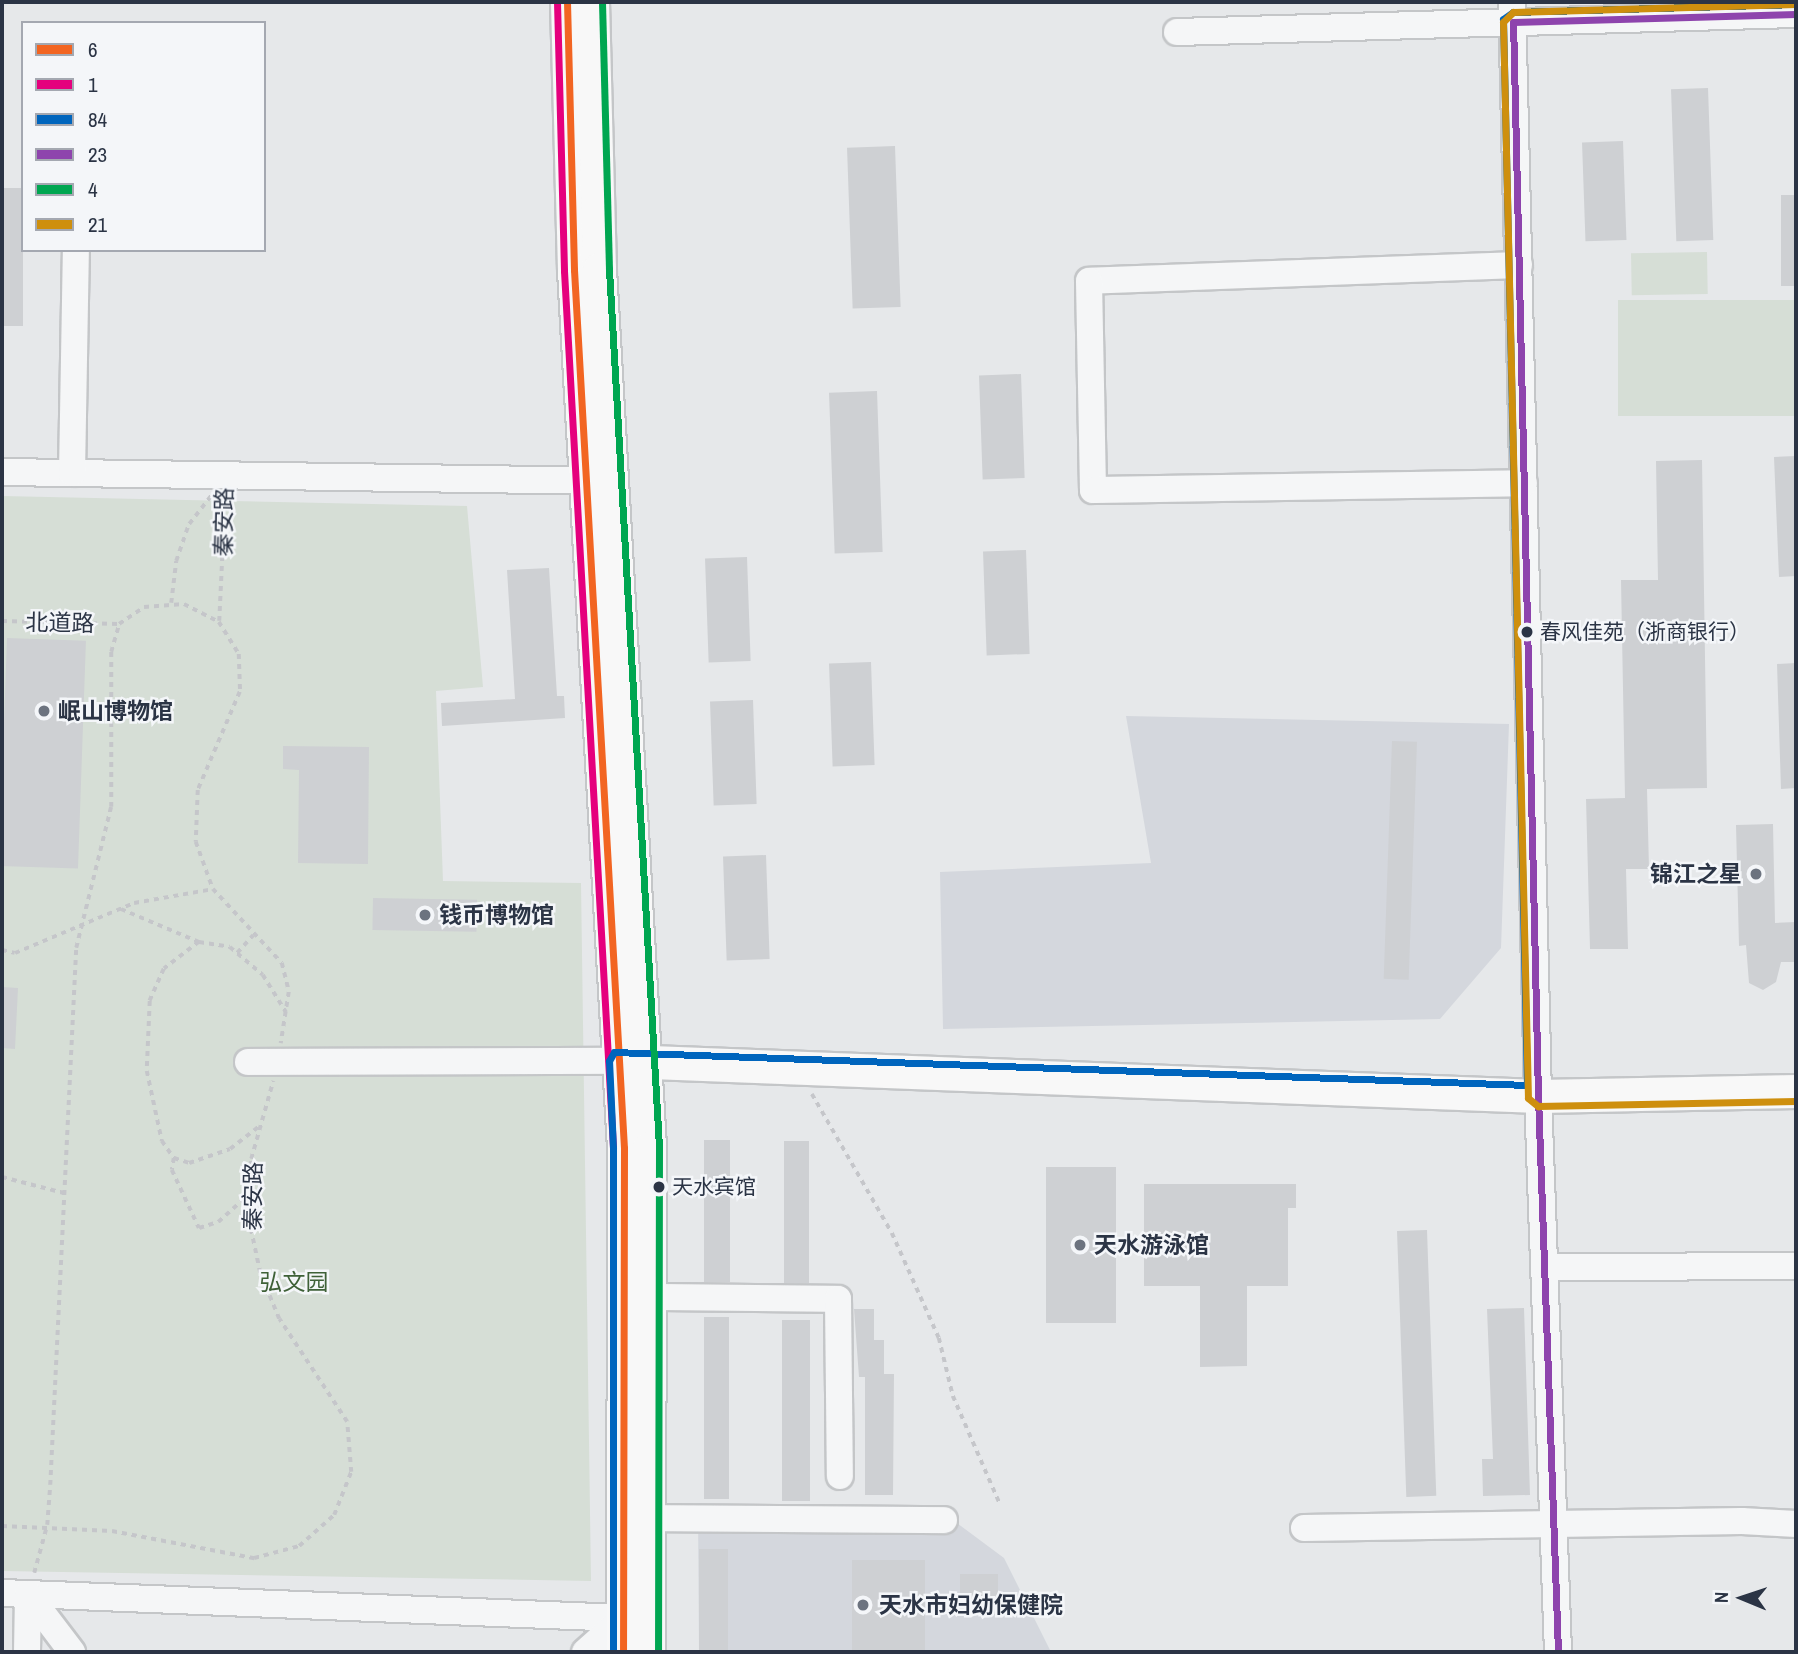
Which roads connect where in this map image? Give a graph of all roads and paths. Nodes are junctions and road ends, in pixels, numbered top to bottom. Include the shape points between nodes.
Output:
1 (567, 2) edge
2 (592, 2) edge
3 (1512, 12) edge
4 (1796, 14) edge
5 (1177, 32) dead end
6 (76, 252) edge
7 (1519, 265) junction
8 (2, 472) edge
9 (72, 473) junction
10 (226, 477) junction
11 (598, 482) junction
12 (1524, 483) junction
13 (171, 603) junction
14 (2, 621) edge
15 (219, 622) junction
16 (119, 624) junction
17 (213, 889) junction
18 (120, 909) junction
19 (81, 925) junction
20 (253, 935) junction
21 (199, 942) junction
22 (2, 950) edge
23 (237, 953) junction
24 (286, 1012) junction
25 (632, 1061) junction
26 (248, 1062) dead end
27 (278, 1062) junction
28 (797, 1067) junction
29 (1796, 1091) edge
30 (1538, 1096) junction
31 (261, 1124) junction
32 (174, 1158) junction
33 (2, 1177) edge
34 (64, 1193) junction
35 (248, 1195) junction
36 (1796, 1266) edge
37 (1546, 1267) junction
38 (649, 1297) junction
39 (840, 1476) dead end
40 (1000, 1504) dead end
41 (649, 1518) junction
42 (944, 1520) dead end
43 (1796, 1524) edge
44 (47, 1525) junction
45 (1553, 1525) junction
46 (2, 1526) edge
47 (1304, 1528) dead end
48 (2, 1593) edge
49 (28, 1594) junction
50 (623, 1618) junction
51 (27, 1652) edge
52 (72, 1652) edge
53 (585, 1652) edge
54 (623, 1652) edge
55 (648, 1652) edge
56 (1558, 1652) edge

1 - 11 main road via 573,270
2 - 11 main road via 599,269
3 - 4 street
3 - 5 street
3 - 7 street
6 - 9 street
7 - 12 street
7 - 12 street via 1089,281 1093,490
8 - 9 street
9 - 10 street
10 - 11 street
10 - 13 path, 秦安路 via 189,524 176,561
10 - 15 path, 秦安路
11 - 25 main road
12 - 30 street
13 - 15 path via 198,608
13 - 16 path via 144,607
14 - 16 path, 北道路
15 - 17 path, 秦安路 via 239,654 242,680 236,704 203,773 195,807 200,858
16 - 19 path via 111,652 111,807
17 - 18 path
17 - 20 path, 秦安路
18 - 19 path
18 - 21 path
19 - 22 path via 15,953
19 - 34 path
20 - 23 path
20 - 24 path, 秦安路 via 282,963 289,992
21 - 23 path via 230,947
21 - 32 path via 163,969 153,989 147,1024 150,1094 162,1141
23 - 24 path via 262,975
24 - 27 path, 秦安路
25 - 27 street
25 - 28 main road
25 - 38 main road
25 - 50 main road via 624,1149
26 - 27 street
27 - 31 path, 秦安路
28 - 30 main road
28 - 40 path via 892,1233 939,1338 953,1396
29 - 30 main road
30 - 37 street
31 - 32 path via 218,1155 189,1163
31 - 35 path, 秦安路 via 251,1159
32 - 35 path via 172,1170 199,1228 218,1222
33 - 34 path
34 - 44 path
35 - 44 path, 秦安路 via 254,1250 268,1297 291,1340 331,1392 347,1422 353,1455 342,1502 312,1537 285,1552 254,1558
36 - 37 street
37 - 45 street
38 - 39 street via 838,1299
38 - 41 main road
41 - 42 street
41 - 55 main road
43 - 45 street
44 - 46 path, 秦安路
44 - 49 path
45 - 47 street
45 - 56 street
48 - 49 street
49 - 50 street
49 - 51 street
49 - 52 street
50 - 53 street
50 - 54 main road

